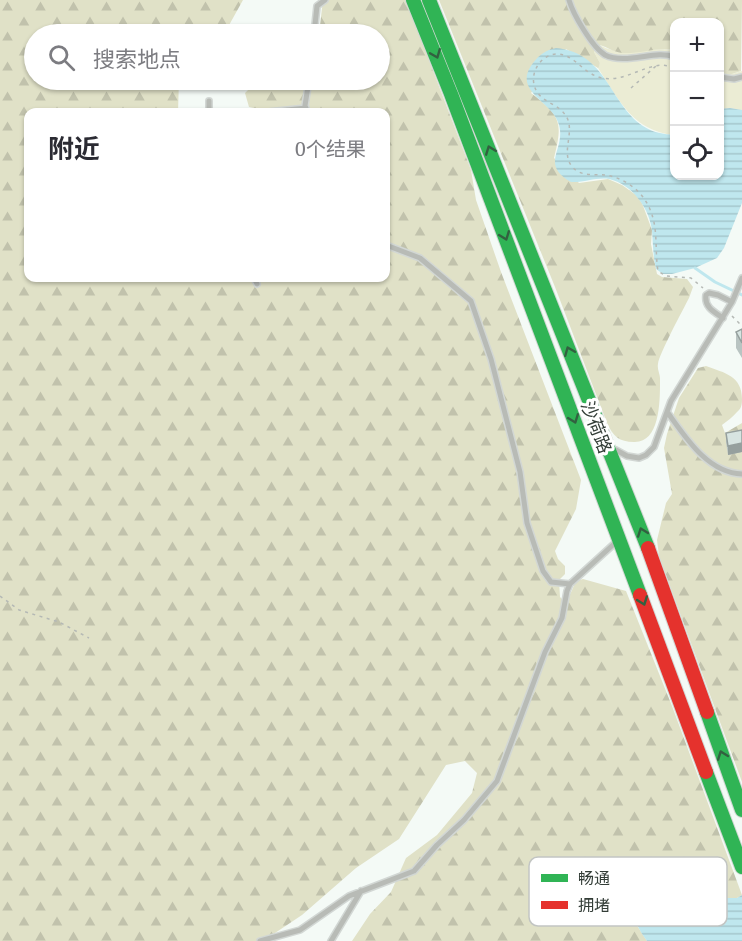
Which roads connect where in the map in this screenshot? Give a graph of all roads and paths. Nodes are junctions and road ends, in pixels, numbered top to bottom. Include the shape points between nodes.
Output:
1 (325, 0) edge
2 (413, 0) edge
3 (429, 0) edge
4 (569, 0) edge
5 (315, 24) edge
6 (670, 56) edge
7 (656, 66) junction
8 (670, 66) edge
9 (742, 77) edge
10 (724, 78) edge
11 (631, 88) dead end
12 (308, 90) edge
13 (209, 101) dead end
14 (209, 108) edge
15 (305, 108) edge
16 (390, 247) edge
17 (742, 279) edge
18 (707, 293) junction
19 (733, 300) junction
20 (727, 310) junction
21 (723, 318) junction
22 (742, 326) edge
23 (668, 413) junction
24 (608, 446) junction
25 (742, 474) edge
26 (620, 539) junction
27 (570, 584) junction
28 (0, 596) edge
29 (89, 638) dead end
30 (742, 810) edge
31 (742, 867) edge
32 (361, 891) junction
33 (260, 941) edge
34 (330, 941) edge

1 - 5 lane via 317,6
2 -> 26 main road, 沙荷路
24 -> 3 main road, 沙荷路
4 - 6 lane via 595,46 605,55 618,59
7 - 8 path
7 - 11 path
7 - 18 path via 609,79 589,72 566,55 550,55 537,65 534,86 539,95 562,109 567,117 567,153 576,170 617,178 635,189 646,202 655,225 658,271 666,276 691,278
9 - 10 lane
12 - 15 lane
13 - 14 lane
16 - 27 lane via 420,258 471,301 491,359 520,472 527,523 543,570 551,582
17 - 19 lane
18 - 19 lane
18 - 21 lane via 706,304
19 - 20 lane
20 - 21 lane
20 - 22 path
21 - 23 lane via 671,401
23 - 24 lane via 657,441 646,455 631,457
23 - 25 lane via 706,459 719,468
30 -> 24 main road, 沙荷路
26 - 27 lane
26 -> 31 main road, 沙荷路
27 - 32 lane via 562,618 545,652 497,781 414,871
28 - 29 path via 19,610 59,622
32 - 33 lane via 300,930
32 - 34 lane

